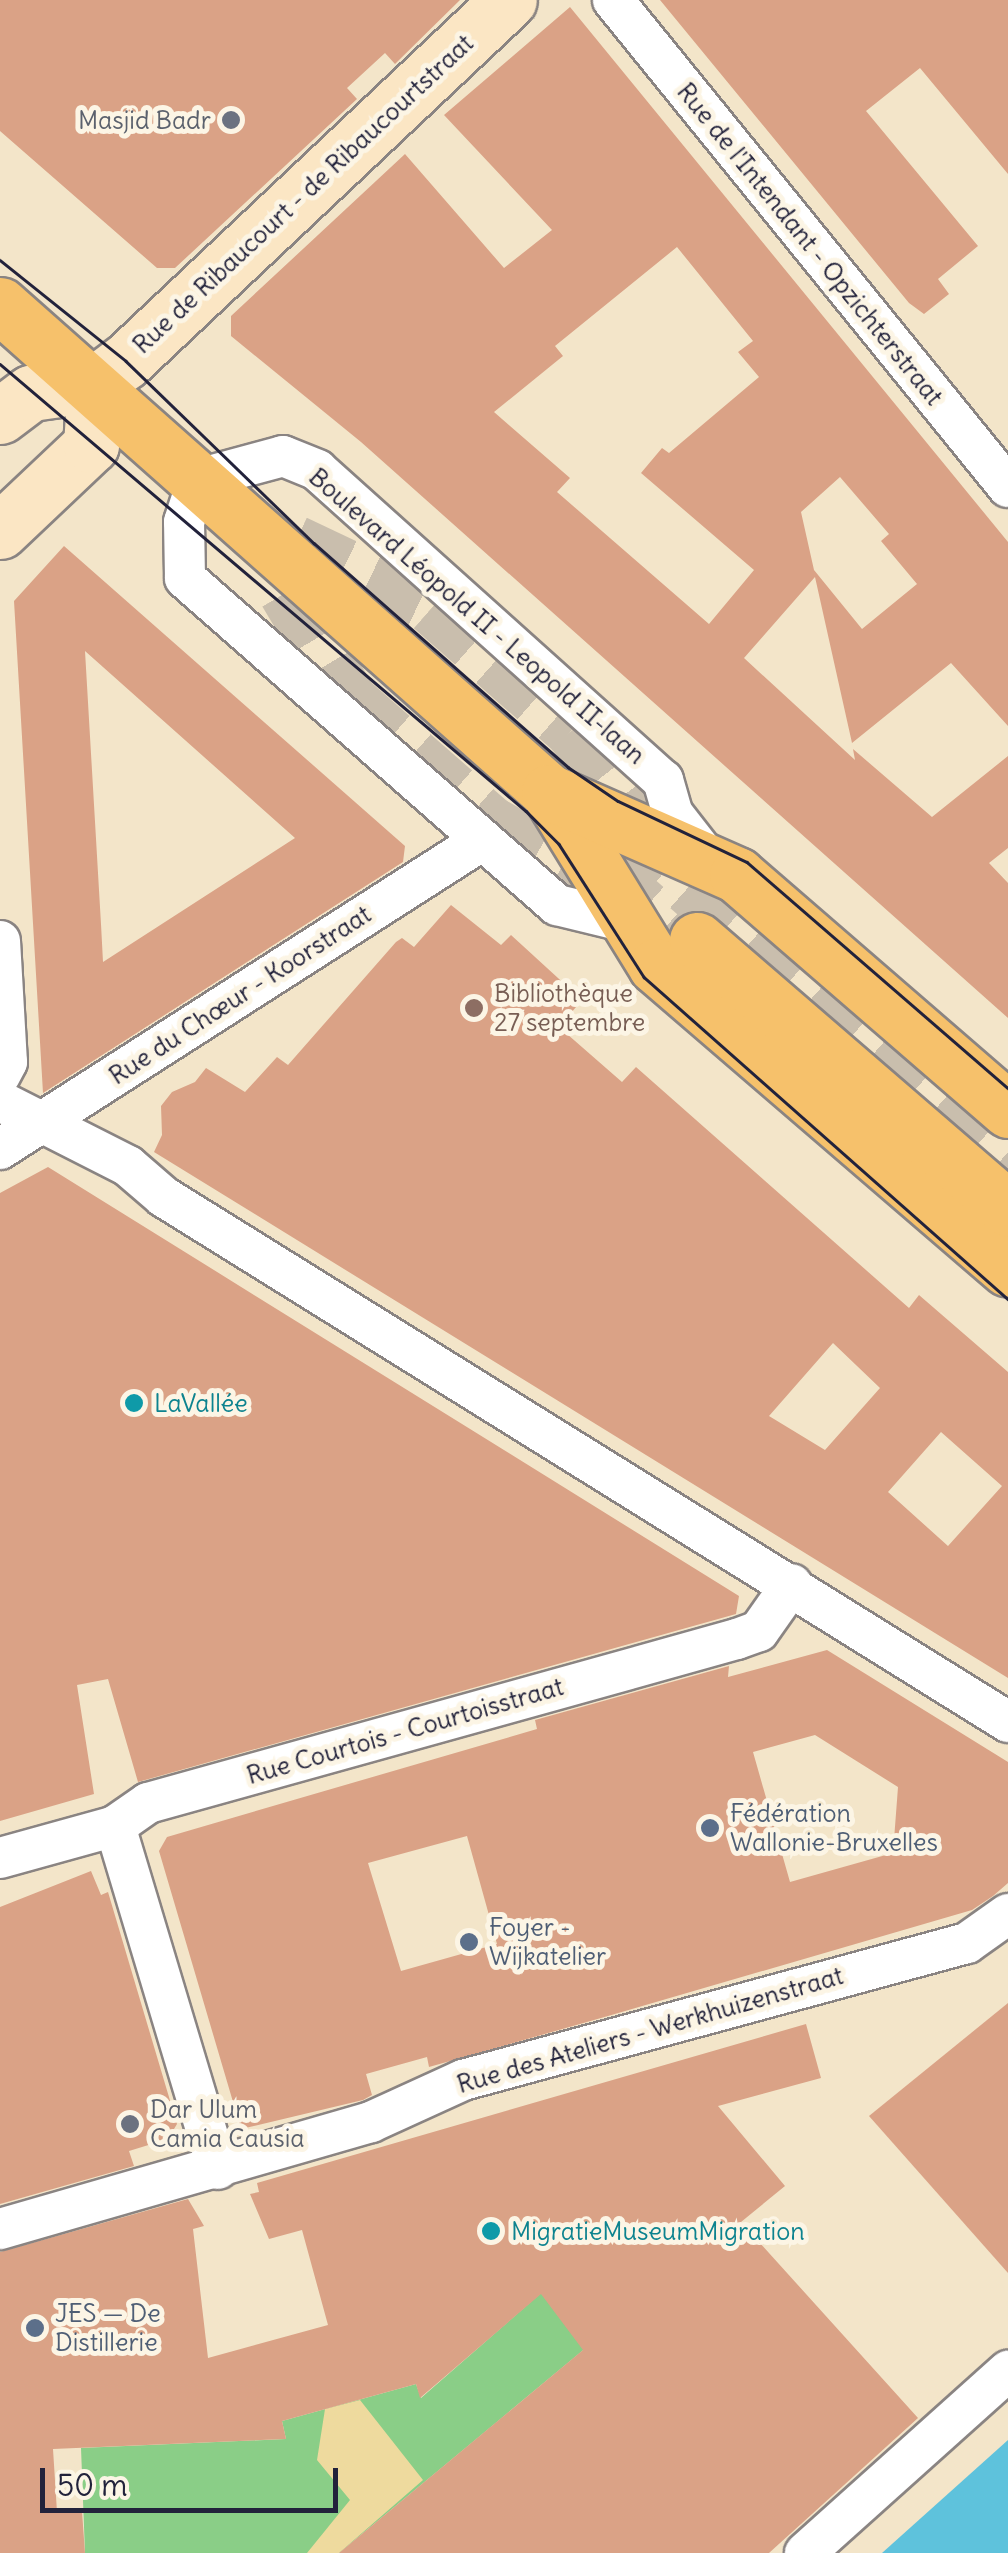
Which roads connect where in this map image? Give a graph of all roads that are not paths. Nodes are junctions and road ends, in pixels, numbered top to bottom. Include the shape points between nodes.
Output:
1 (509, 0) edge
2 (613, 0) edge
3 (0, 306) edge
4 (95, 384) junction
5 (0, 416) edge
6 (198, 480) junction
7 (1008, 487) edge
8 (0, 532) edge
9 (549, 792) junction
10 (481, 841) junction
11 (709, 860) junction
12 (626, 922) junction
13 (0, 941) edge
14 (0, 1075) edge
15 (0, 1100) edge
16 (1008, 1110) edge
17 (43, 1123) junction
18 (0, 1149) edge
19 (1008, 1171) edge
20 (1008, 1208) edge
21 (1008, 1269) edge
22 (792, 1584) junction
23 (1008, 1722) edge
24 (115, 1826) junction
25 (0, 1858) edge
26 (1008, 1914) edge
27 (218, 2169) junction
28 (0, 2229) edge
29 (1008, 2371) edge
30 (805, 2553) edge

1 - 4 street, Rue de Ribaucourt - de Ribaucourtstraat
2 - 7 street, Rue de l'Intendant - Opzichterstraat
3 - 4 main road, Boulevard Léopold II - Leopold II-laan
4 - 5 street via 31,393
4 - 6 main road, Boulevard Léopold II - Leopold II-laan
4 - 8 street via 90,444
6 - 9 main road, Boulevard Léopold II - Leopold II-laan
6 - 10 street via 184,522 186,578
6 - 11 street, Boulevard Léopold II - Leopold II-laan via 283,456 316,470 663,780 673,814
9 - 11 main road, Boulevard Léopold II - Leopold II-laan
9 - 12 main road, Boulevard Léopold II - Leopold II-laan
10 - 12 street via 557,905
10 - 17 street, Rue du Chœur - Koorstraat
11 - 16 main road, Boulevard Léopold II - Leopold II-laan via 737,875
12 - 21 main road, Boulevard Léopold II - Leopold II-laan via 674,984
13 - 14 street via 8,1062
15 - 17 street
17 - 18 street, Rue du Chœur - Koorstraat
17 - 22 street via 128,1166 164,1197
19 - 20 main road via 709,928
22 - 23 street
22 - 24 street, Rue Courtois - Courtoisstraat via 758,1631 737,1639 148,1803
24 - 25 street, Rue Courtois - Courtoisstraat
24 - 27 street
26 - 27 street, Rue des Ateliers - Werkhuizenstraat via 967,1943 463,2080 372,2122
27 - 28 street, Rue des Ateliers - Werkhuizenstraat
29 - 30 street

